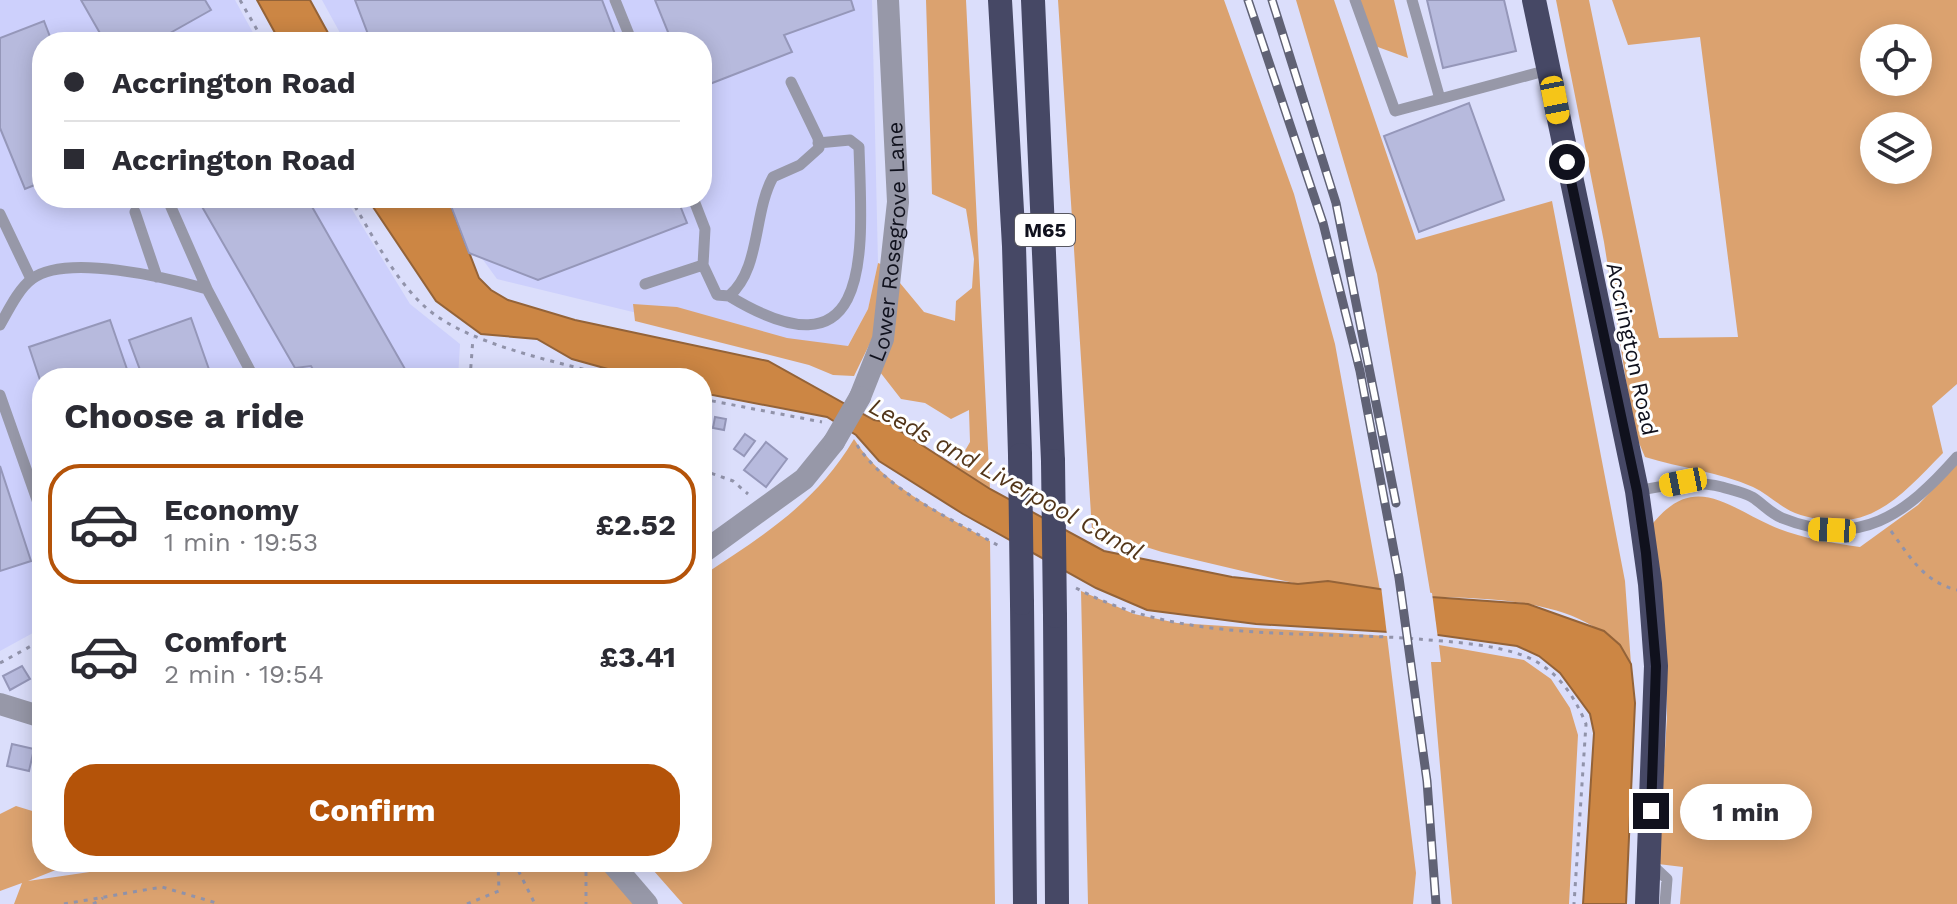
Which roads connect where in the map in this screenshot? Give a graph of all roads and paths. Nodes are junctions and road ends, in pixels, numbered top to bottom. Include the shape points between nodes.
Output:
1 (240, 0) edge
2 (615, 0) edge
3 (888, 0) edge
4 (1000, 0) edge
5 (1033, 0) edge
6 (1355, 0) edge
7 (1412, 0) edge
8 (1534, 0) edge
9 (258, 32) edge
10 (628, 32) edge
11 (1549, 69) junction
12 (791, 82) dead end
13 (1440, 99) junction
14 (818, 143) junction
15 (171, 208) edge
16 (356, 208) edge
17 (697, 208) edge
18 (135, 212) dead end
19 (0, 214) edge
20 (703, 265) junction
21 (157, 277) junction
22 (31, 279) junction
23 (645, 284) dead end
24 (207, 289) junction
25 (729, 296) junction
26 (0, 325) edge
27 (473, 338) junction
28 (249, 368) edge
29 (471, 368) edge
30 (582, 368) edge
31 (0, 395) edge
32 (712, 402) edge
33 (839, 435) junction
34 (1957, 457) edge
35 (712, 474) edge
36 (32, 486) edge
37 (1637, 491) junction
38 (765, 510) junction
39 (1884, 521) junction
40 (712, 546) edge
41 (1003, 548) dead end
42 (1068, 584) dead end
43 (1957, 590) edge
44 (32, 645) edge
45 (0, 663) edge
46 (0, 704) edge
47 (32, 714) edge
48 (1649, 863) junction
49 (498, 872) edge
50 (519, 872) edge
51 (586, 872) edge
52 (620, 872) edge
53 (107, 896) junction
54 (64, 904) edge
55 (93, 904) edge
56 (220, 904) edge
57 (467, 904) edge
58 (535, 904) edge
59 (586, 904) edge
60 (647, 904) edge
61 (1025, 904) edge
62 (1057, 904) edge
63 (1574, 904) edge
64 (1647, 904) edge
65 (1665, 904) edge

1 - 9 path
2 - 10 lane
3 - 33 street, Lower Rosegrove Lane, bridge via 898,202 883,339
4 - 61 highway, M65, bridge via 1020,455
5 - 62 highway, M65, bridge via 1053,461
6 - 13 lane via 1395,111
7 - 13 lane
8 - 11 highway, Accrington Road
11 - 13 lane
11 - 37 highway, Accrington Road
12 - 14 lane
14 - 25 lane via 811,157 773,177 759,211 745,274
14 - 25 lane via 850,140 859,147 859,267 846,305 828,319 800,325 762,316
15 - 24 lane
16 - 27 path via 411,292
17 - 20 lane via 705,229
18 - 21 lane
19 - 22 lane
20 - 23 lane
20 - 25 lane via 717,295
21 - 22 lane via 109,269 55,269
21 - 24 lane
22 - 26 lane
24 - 28 lane
27 - 29 path
27 - 30 path
31 - 36 lane
32 - 33 path
33 - 38 street, Lower Rosegrove Lane via 804,479
33 - 41 path via 927,505
34 - 39 lane via 1914,501
35 - 38 path via 733,481
37 - 39 lane via 1683,482 1720,486 1751,496 1778,517 1815,529 1849,531
37 - 48 highway, Accrington Road via 1656,666
38 - 40 street, Lower Rosegrove Lane
39 - 43 path via 1920,571
42 - 63 path via 1134,614 1177,623 1434,640 1525,656 1544,666 1577,701 1586,724
44 - 45 path
46 - 47 street
48 - 64 highway, Accrington Road
48 - 65 lane via 1667,879
49 - 57 path via 499,891
50 - 58 path
51 - 59 path
52 - 60 street
53 - 54 path
53 - 55 path
53 - 56 path via 162,887

